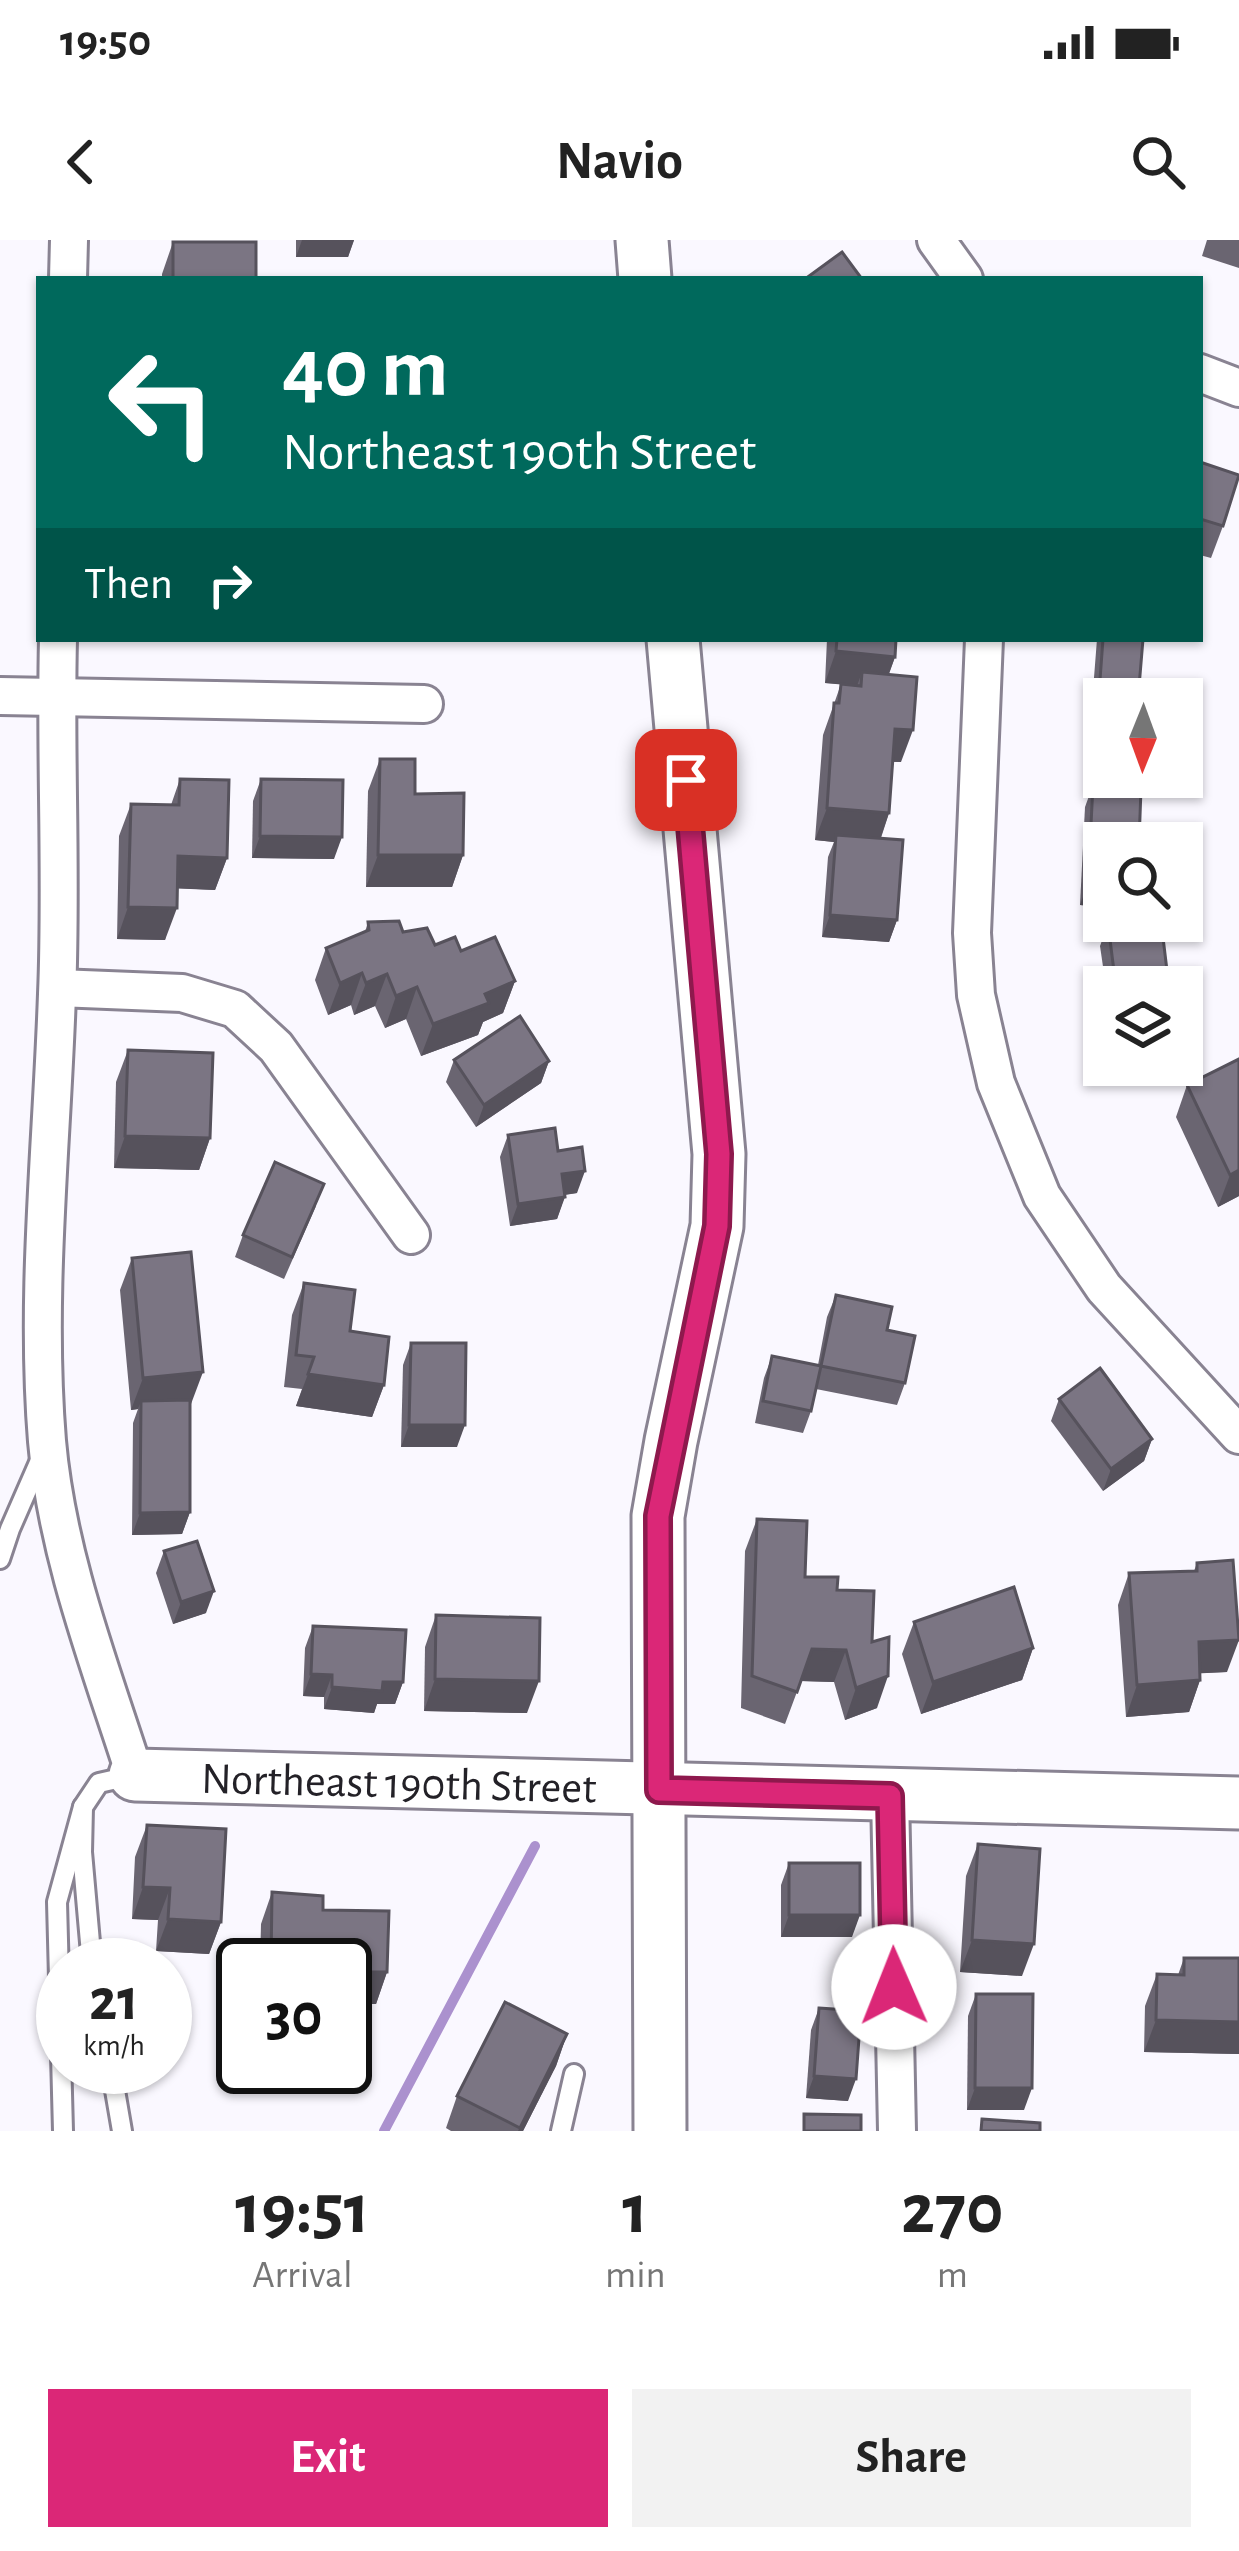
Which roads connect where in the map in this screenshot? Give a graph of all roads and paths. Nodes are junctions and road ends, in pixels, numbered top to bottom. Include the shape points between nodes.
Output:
1 (69, 240) edge
2 (642, 240) edge
3 (936, 240) edge
4 (68, 276) edge
5 (645, 276) edge
6 (962, 276) edge
7 (1203, 374) edge
8 (1239, 388) edge
9 (58, 642) edge
10 (673, 642) edge
11 (984, 642) edge
12 (0, 696) edge
13 (57, 698) junction
14 (424, 704) dead end
15 (58, 988) junction
16 (411, 1235) dead end
17 (1239, 1435) edge
18 (47, 1442) junction
19 (0, 1559) edge
20 (135, 1775) junction
21 (659, 1790) junction
22 (890, 1796) junction
23 (1239, 1803) edge
24 (83, 1807) junction
25 (90, 1938) edge
26 (574, 2074) dead end
27 (116, 2094) edge
28 (63, 2131) edge
29 (122, 2131) edge
30 (561, 2131) edge
31 (660, 2131) edge
32 (897, 2131) edge

1 - 4 street
2 - 5 main road
3 - 6 street
7 - 8 street
9 - 13 street
10 - 21 main road via 719,1154 717,1226 658,1516
11 - 17 street via 972,933 996,1083 1042,1196 1104,1288
12 - 13 street
13 - 14 street
13 - 15 street
15 - 16 street via 182,993 235,1009 276,1047
15 - 18 street via 44,1288
18 - 19 lane
18 - 20 street via 70,1569
20 - 21 main road, Northeast 190th Street
20 - 24 lane via 99,1784
21 - 22 main road, Northeast 190th Street
21 - 31 main road
22 - 23 main road, Northeast 190th Street
22 - 32 street
24 - 25 lane
24 - 28 lane via 57,1902
26 - 30 lane
27 - 29 lane

